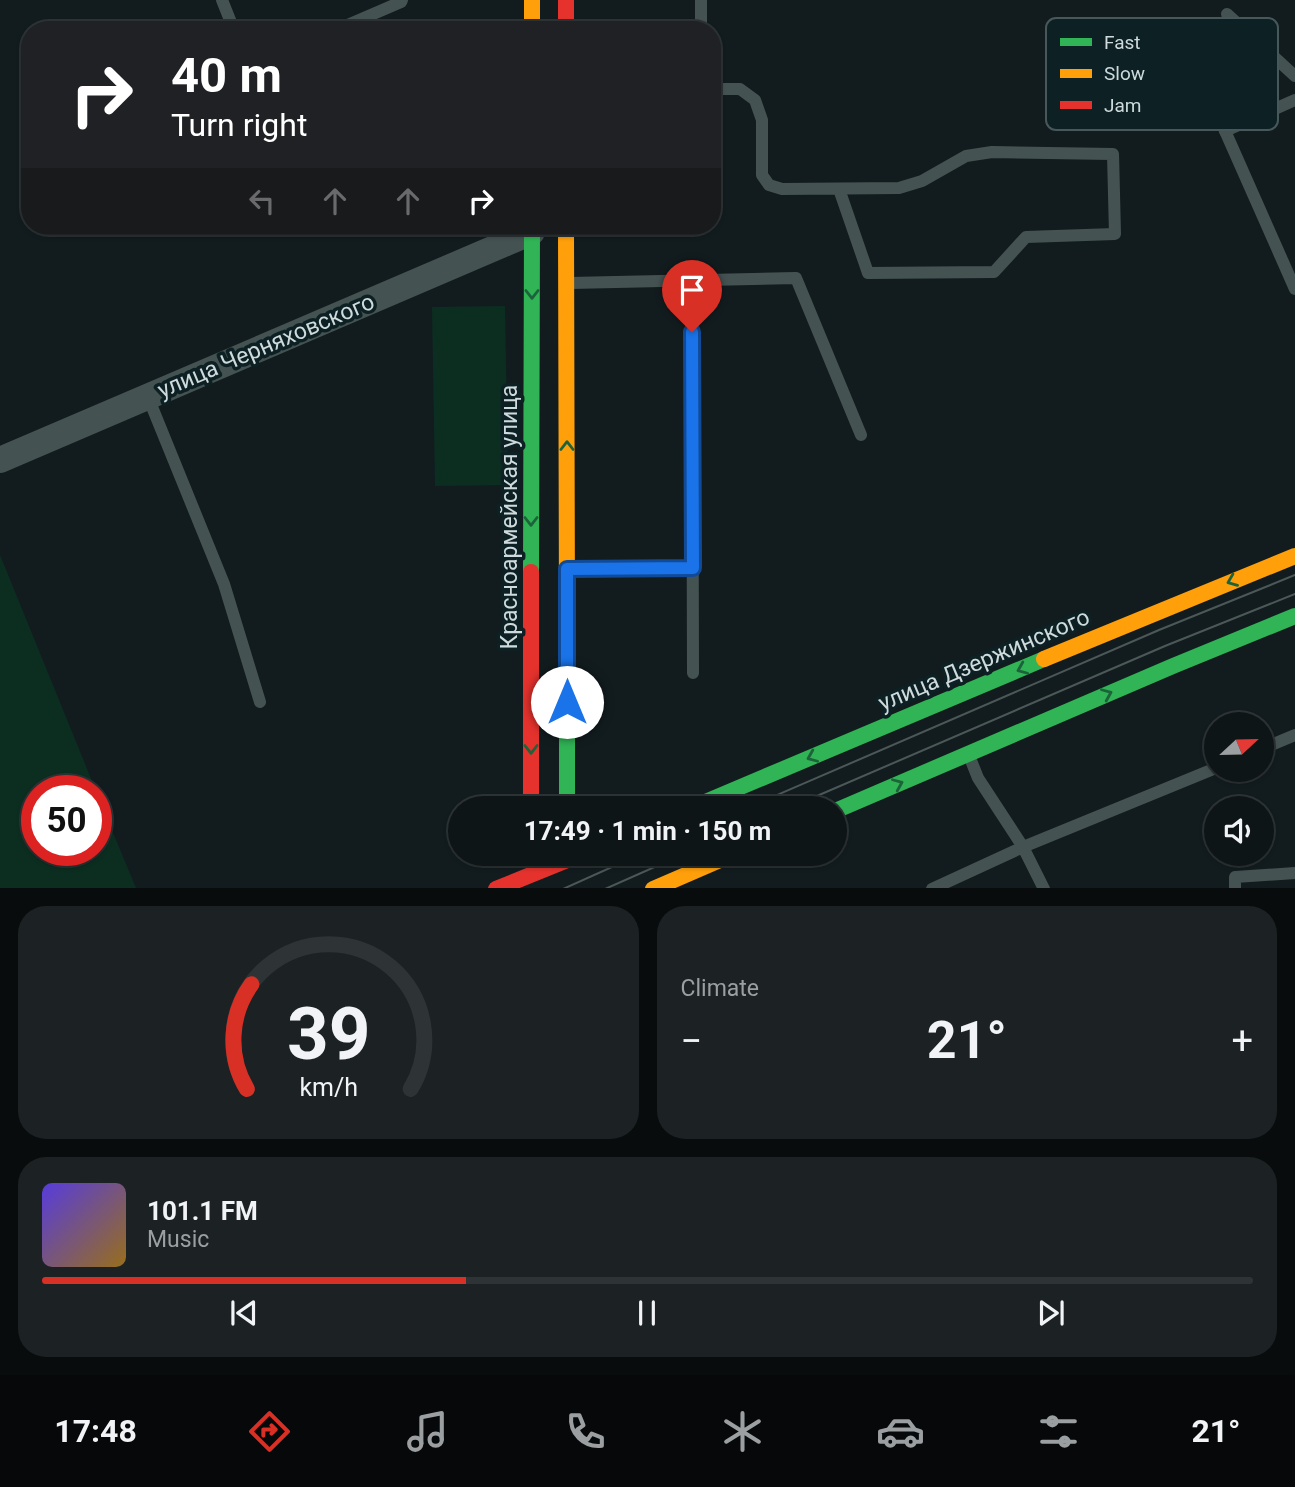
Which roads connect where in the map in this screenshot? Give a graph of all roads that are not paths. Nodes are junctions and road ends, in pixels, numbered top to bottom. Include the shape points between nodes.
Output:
1 (222, 0) edge
2 (401, 0) edge
3 (532, 0) edge
4 (566, 0) edge
5 (701, 0) edge
6 (1227, 14) dead end
7 (1231, 18) edge
8 (230, 21) edge
9 (357, 21) edge
10 (532, 21) edge
11 (566, 21) edge
12 (701, 21) edge
13 (1278, 60) edge
14 (1295, 76) edge
15 (721, 89) edge
16 (1225, 131) edge
17 (839, 189) junction
18 (535, 235) edge
19 (549, 235) edge
20 (551, 235) edge
21 (692, 280) junction
22 (566, 283) junction
23 (1295, 289) edge
24 (148, 397) junction
25 (861, 435) dead end
26 (0, 460) edge
27 (1295, 556) edge
28 (693, 568) junction
29 (567, 569) junction
30 (1295, 616) edge
31 (693, 673) dead end
32 (260, 702) dead end
33 (1295, 736) edge
34 (1274, 744) edge
35 (968, 754) junction
36 (1204, 773) edge
37 (531, 796) edge
38 (567, 796) edge
39 (719, 796) edge
40 (847, 806) edge
41 (1023, 847) junction
42 (561, 866) edge
43 (705, 866) edge
44 (1295, 873) edge
45 (532, 881) edge
46 (496, 888) edge
47 (653, 888) edge
48 (932, 888) edge
49 (1044, 888) edge
50 (1235, 888) edge

1 - 8 lane
2 - 9 lane
3 - 10 street
4 - 11 street
5 - 12 lane
6 - 7 lane
13 - 14 lane
15 - 17 lane via 740,89 755,100 762,120 762,175 769,185
16 - 23 lane
17 - 17 lane via 899,188 922,181 965,156 992,152 1114,154 1115,234 1026,237 994,272 868,273
18 - 24 street, улица Черняховского
19 -> 37 street, Красноармейская улица
20 - 22 street
21 - 22 lane
21 - 25 lane via 796,278
21 - 28 lane
29 -> 22 street
24 - 26 street, улица Черняховского
24 - 32 lane via 224,584
27 -> 39 street, улица Дзержинского
28 - 29 lane
28 - 31 lane
29 - 38 street
35 -> 30 street
33 - 34 lane
40 -> 35 street
35 - 41 lane via 978,778
36 - 41 lane
41 - 48 lane
41 - 49 lane
42 - 45 street
43 - 47 street
44 - 50 lane via 1235,877
45 - 46 street

